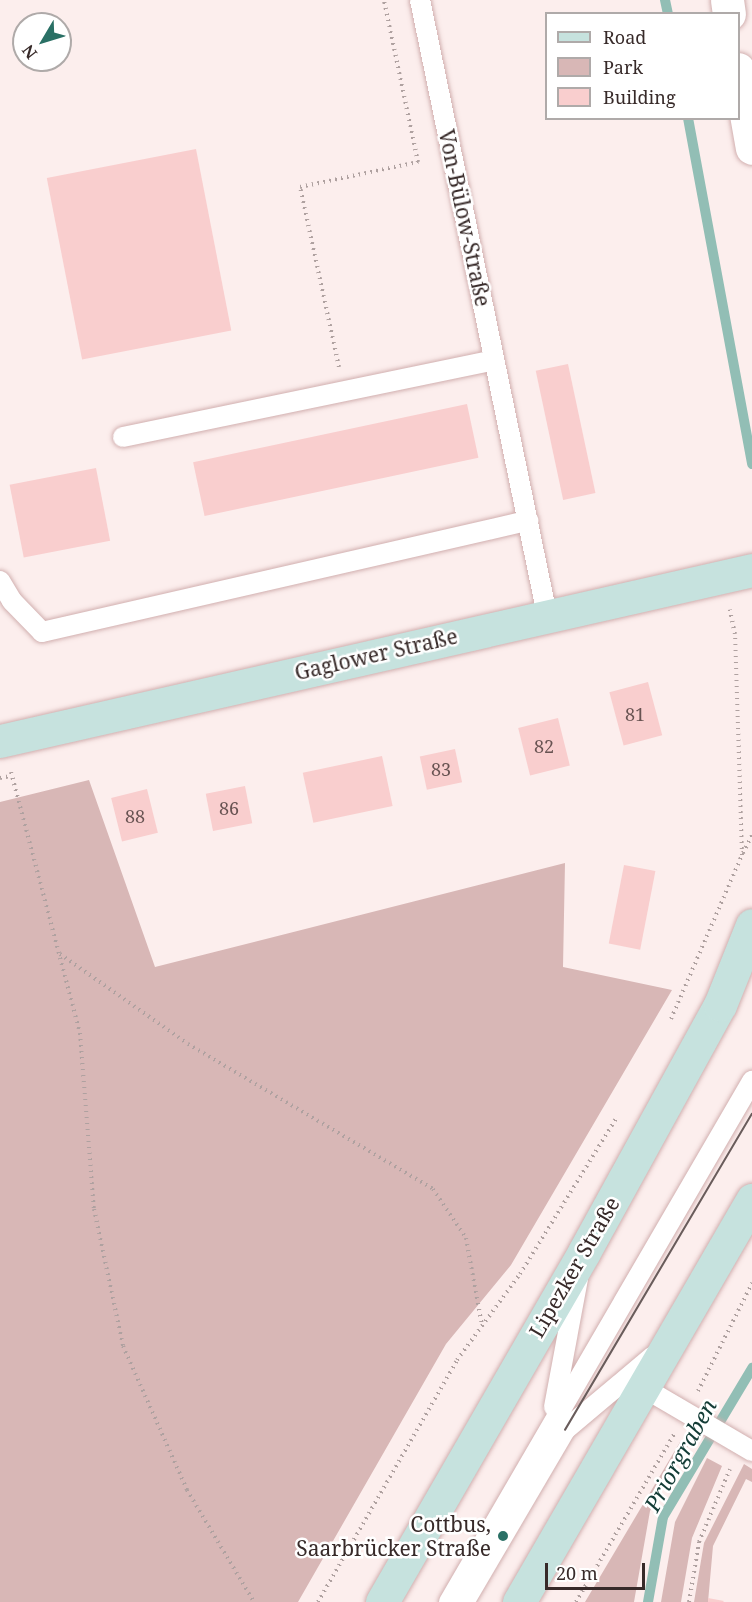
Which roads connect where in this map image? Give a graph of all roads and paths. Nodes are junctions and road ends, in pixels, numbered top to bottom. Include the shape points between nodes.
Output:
1 (384, 0) edge
2 (420, 0) edge
3 (740, 80) edge
4 (752, 148) edge
5 (494, 360) junction
6 (344, 391) junction
7 (123, 438) dead end
8 (528, 521) junction
9 (752, 570) edge
10 (0, 581) edge
11 (728, 601) dead end
12 (548, 615) junction
13 (5, 754) edge
14 (752, 835) edge
15 (742, 855) junction
16 (752, 925) edge
17 (60, 953) junction
18 (666, 1029) dead end
19 (752, 1081) edge
20 (619, 1114) dead end
21 (752, 1200) edge
22 (582, 1256) junction
23 (752, 1283) edge
24 (482, 1325) junction
25 (668, 1343) junction
26 (644, 1388) junction
27 (687, 1412) junction
28 (552, 1421) junction
29 (747, 1448) edge
30 (254, 1602) edge
31 (318, 1602) edge
32 (382, 1602) edge
33 (449, 1602) edge
34 (464, 1602) edge
35 (519, 1602) edge
36 (576, 1602) edge
37 (689, 1602) edge

1 - 6 path via 418,162 300,187
2 - 5 lane, Von-Bülow-Straße
3 - 4 street
5 - 6 lane
5 - 8 lane, Von-Bülow-Straße
6 - 7 lane
8 - 10 lane via 42,632 12,601
8 - 12 lane, Von-Bülow-Straße
9 - 12 main road, Gaglower Straße
11 - 15 path via 735,634
12 - 13 main road, Gaglower Straße
13 - 17 path
14 - 15 path
15 - 18 path
16 - 22 main road, Lipezker Straße via 720,1005
17 - 24 path via 188,1044 433,1189 466,1238
17 - 30 path via 80,1033 94,1209 123,1346 187,1490
19 - 28 lane
20 - 24 path via 520,1274
21 - 25 main road
22 - 28 lane
22 - 32 main road, Lipezker Straße
23 - 27 path
24 - 31 path via 457,1360
25 - 26 main road
25 - 34 lane via 565,1430
26 - 27 lane
26 - 35 main road
27 - 29 lane
27 - 36 path
28 - 33 lane
29 - 37 path via 699,1542

